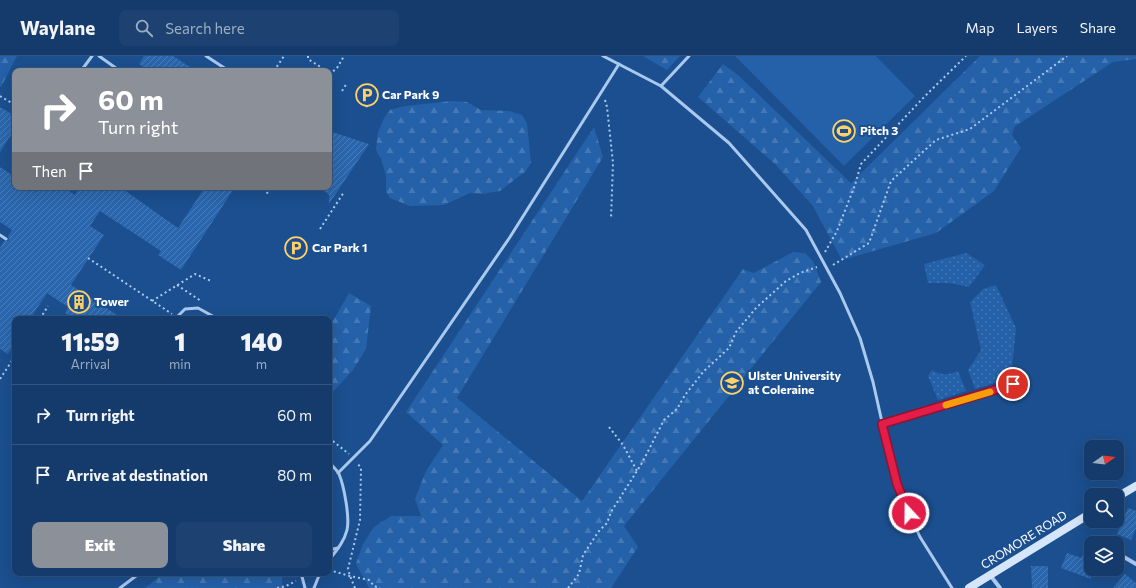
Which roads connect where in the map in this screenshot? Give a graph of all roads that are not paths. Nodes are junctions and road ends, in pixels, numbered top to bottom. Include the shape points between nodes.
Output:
1 (92, 56) edge
2 (98, 56) edge
3 (206, 56) edge
4 (603, 56) edge
5 (689, 56) edge
6 (619, 64) junction
7 (83, 68) edge
8 (116, 68) edge
9 (224, 68) edge
10 (661, 86) junction
11 (0, 235) edge
12 (6, 239) dead end
13 (178, 316) edge
14 (213, 316) edge
15 (1013, 384) dead end
16 (882, 424) junction
17 (332, 466) edge
18 (338, 473) junction
19 (1136, 486) edge
20 (1124, 493) edge
21 (1084, 517) edge
22 (340, 545) junction
23 (332, 549) edge
24 (332, 556) edge
25 (1124, 557) edge
26 (1136, 564) edge
27 (990, 575) junction
28 (136, 576) edge
29 (302, 576) edge
30 (319, 576) edge
31 (120, 588) edge
32 (305, 588) edge
33 (314, 588) edge
34 (952, 588) edge
35 (969, 588) edge
36 (1000, 588) edge

1 - 7 lane
2 - 8 lane
3 - 9 lane
4 - 6 lane
5 - 10 lane
6 - 10 lane
6 - 18 lane via 510,237 370,441
10 - 16 lane via 729,143 806,230 840,293 860,338
11 - 12 lane
13 - 14 lane via 185,309 198,308
15 - 16 lane
16 - 34 lane via 897,484 909,513
17 - 18 lane
18 - 22 lane via 343,488 347,520 347,530
19 - 20 main road
21 - 27 main road, CROMORE ROAD
22 - 23 lane
22 - 24 lane
25 - 26 street
27 - 35 main road, CROMORE ROAD
27 - 36 street
28 - 31 lane
29 - 32 lane
30 - 33 lane

